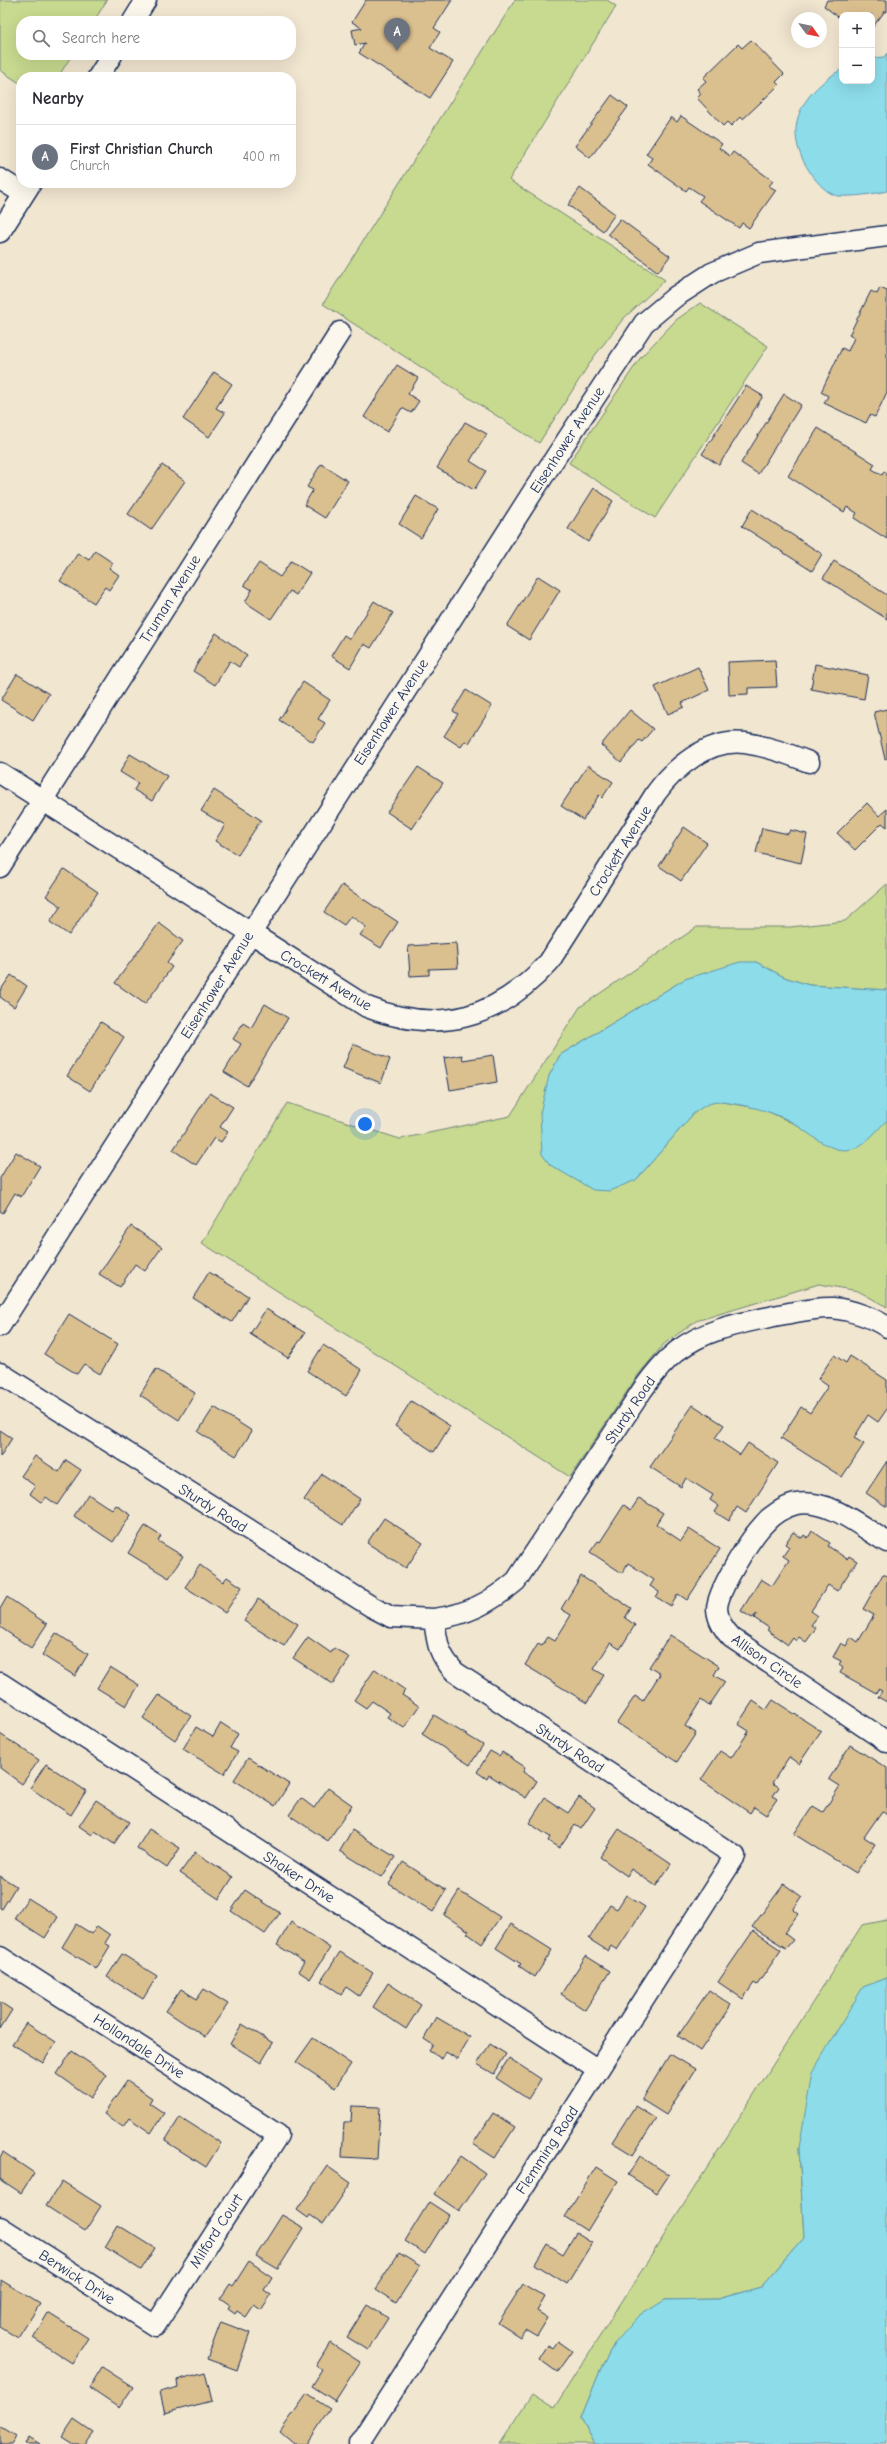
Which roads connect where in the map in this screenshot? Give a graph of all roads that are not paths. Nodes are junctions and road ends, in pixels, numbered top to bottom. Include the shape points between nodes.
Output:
1 (146, 0) edge
2 (136, 16) edge
3 (109, 60) edge
4 (101, 72) edge
5 (0, 179) edge
6 (16, 185) edge
7 (28, 189) edge
8 (0, 232) edge
9 (887, 236) edge
10 (340, 332) dead end
11 (809, 762) dead end
12 (0, 773) edge
13 (42, 800) junction
14 (0, 867) edge
15 (249, 933) junction
16 (0, 1326) edge
17 (887, 1327) edge
18 (0, 1374) edge
19 (887, 1542) edge
20 (434, 1619) junction
21 (0, 1683) edge
22 (887, 1742) edge
23 (735, 1856) joint
24 (0, 1957) edge
25 (598, 2070) junction
26 (278, 2135) joint
27 (0, 2227) edge
28 (154, 2326) joint
29 (359, 2444) edge

1 - 2 street
3 - 4 street
5 - 6 street
7 - 8 street
9 - 15 street, Eisenhower Avenue via 759,253 712,273 675,297 644,323
10 - 13 street, Truman Avenue
11 - 15 street, Crockett Avenue via 744,742 718,746 698,754 681,766 667,778 656,794 549,962 514,996 463,1018 416,1021 391,1016 367,1007
12 - 13 street, Crockett Avenue
13 - 14 street, Truman Avenue
13 - 15 street, Crockett Avenue
15 - 16 street, Eisenhower Avenue
17 - 20 street, Sturdy Road via 852,1312 833,1308 807,1310 727,1326 701,1336 677,1351 658,1368 643,1389 516,1581 497,1597 475,1609
18 - 20 street, Sturdy Road via 376,1610 402,1619
19 - 22 street, Allison Circle via 823,1506 796,1504 783,1509 763,1525 724,1584 717,1609 719,1621 732,1638
20 - 23 street, Sturdy Road via 437,1643 443,1659 455,1672
21 - 25 street, Shaker Drive
23 - 25 street, Flemming Road
24 - 26 street, Hollandale Drive
25 - 29 street, Flemming Road
26 - 28 street, Milford Court
27 - 28 street, Berwick Drive

